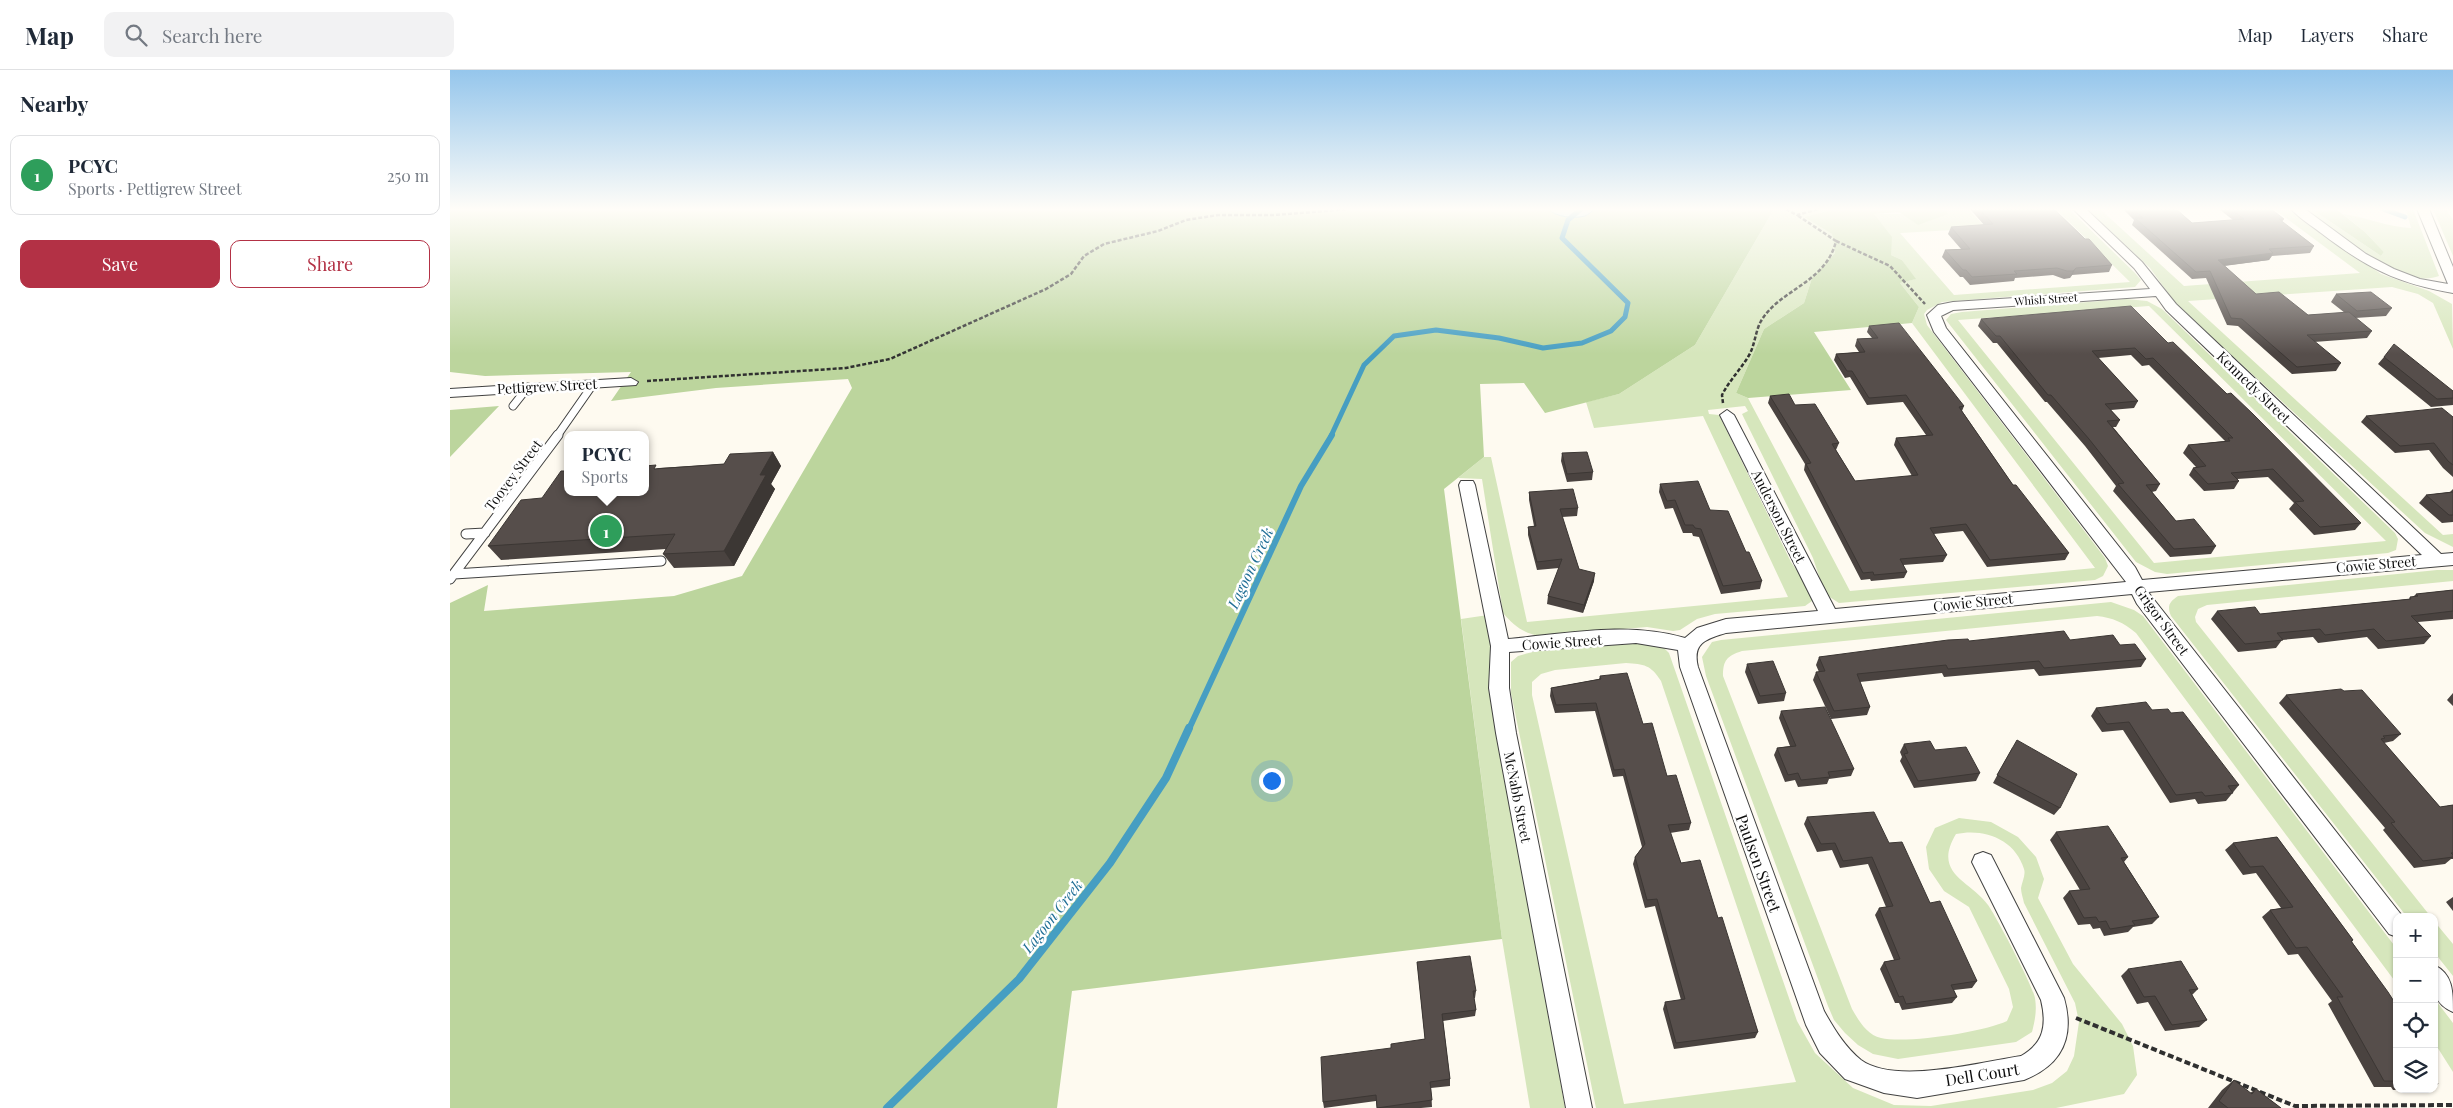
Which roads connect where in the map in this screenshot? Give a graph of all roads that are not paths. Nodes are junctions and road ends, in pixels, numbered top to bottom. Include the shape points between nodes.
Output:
1 (2130, 257) edge
2 (2366, 257) edge
3 (2443, 257) edge
4 (2453, 282) edge
5 (2453, 289) edge
6 (2158, 292) junction
7 (1936, 312) joint
8 (631, 382) road end
9 (594, 383) junction
10 (528, 386) junction
11 (455, 391) edge
12 (513, 406) dead end
13 (1727, 415) road end
14 (1467, 485) dead end
15 (485, 533) junction
16 (466, 534) dead end
17 (2444, 559) edge
18 (661, 561) dead end
19 (452, 576) edge
20 (2137, 587) junction
21 (1830, 617) junction
22 (1500, 646) junction
23 (1688, 646) junction
24 (1983, 862) dead end
25 (2393, 922) edge
26 (2438, 981) edge
27 (2453, 1000) edge
28 (1854, 1070) joint
29 (1579, 1108) edge

1 - 6 street, Kennedy Street
2 - 5 street via 2404,278
3 - 4 street
6 - 7 street, Whish Street via 1953,306
6 - 17 street, Kennedy Street
7 - 20 street, Grigor Street via 1934,321 1939,329 2129,571
8 - 9 street, Pettigrew Street
9 - 10 street, Pettigrew Street
9 - 15 lane, Toovey Street
10 - 11 street, Pettigrew Street
10 - 12 lane
13 - 21 street, Anderson Street
14 - 22 street, McNabb Street
15 - 16 lane
15 - 19 lane, Toovey Street
17 - 20 street, Cowie Street
18 - 19 lane
20 - 21 street, Cowie Street
20 - 25 street, Grigor Street via 2143,599
21 - 23 street, Cowie Street via 1719,627 1703,633
22 - 23 street, Cowie Street via 1636,636
22 - 29 street, McNabb Street via 1499,688 1506,733
23 - 28 street, Paulsen Street via 1689,668 1814,1017 1829,1044
24 - 28 street, Dell Court via 2050,993 2056,1013 2056,1035 2044,1055 2024,1068 1917,1085 1884,1081
26 - 27 street

